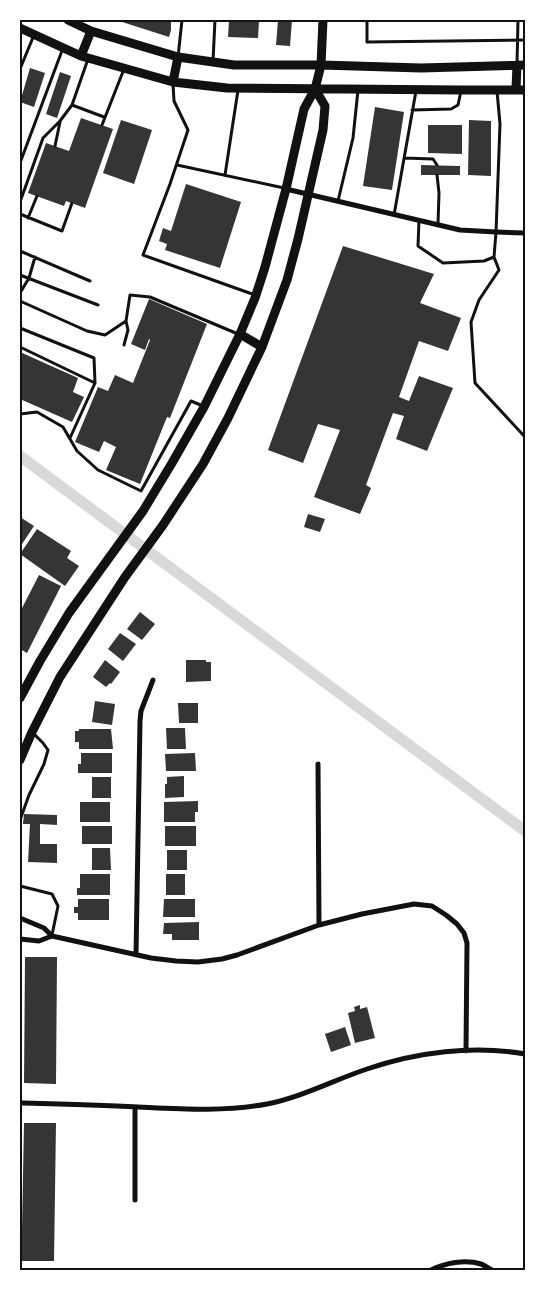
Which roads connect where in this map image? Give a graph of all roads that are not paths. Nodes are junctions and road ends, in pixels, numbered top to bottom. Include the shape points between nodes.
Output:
1 (68, 20) edge
2 (182, 20) edge
3 (215, 20) edge
4 (323, 20) edge
5 (367, 20) edge
6 (518, 20) edge
7 (20, 28) edge
8 (91, 31) junction
9 (34, 34) junction
10 (518, 40) junction
11 (525, 40) edge
12 (63, 48) junction
13 (84, 57) junction
14 (178, 57) junction
15 (212, 62) junction
16 (321, 65) junction
17 (521, 65) edge
18 (124, 68) junction
19 (20, 69) edge
20 (173, 82) junction
21 (238, 88) junction
22 (315, 89) junction
23 (521, 89) edge
24 (358, 90) junction
25 (416, 90) junction
26 (461, 90) junction
27 (497, 90) junction
28 (72, 105) junction
29 (412, 110) junction
30 (104, 117) junction
31 (60, 122) junction
32 (102, 125) dead end
33 (56, 146) dead end
34 (404, 158) junction
35 (20, 163) edge
36 (177, 165) junction
37 (437, 165) dead end
38 (225, 175) junction
39 (437, 175) dead end
40 (286, 189) junction
41 (309, 194) junction
42 (36, 196) dead end
43 (338, 200) junction
44 (20, 202) edge
45 (72, 203) dead end
46 (20, 214) edge
47 (394, 215) junction
48 (28, 218) junction
49 (419, 220) junction
50 (438, 224) junction
51 (496, 232) junction
52 (525, 232) edge
53 (20, 251) edge
54 (35, 257) junction
55 (494, 257) junction
56 (20, 274) edge
57 (29, 278) junction
58 (90, 282) dead end
59 (20, 293) edge
60 (256, 295) junction
61 (20, 301) edge
62 (98, 304) dead end
63 (126, 321) junction
64 (20, 328) edge
65 (240, 334) junction
66 (124, 345) dead end
67 (20, 347) edge
68 (262, 347) junction
69 (95, 384) junction
70 (204, 407) junction
71 (20, 414) edge
72 (525, 437) edge
73 (69, 438) junction
74 (153, 680) dead end
75 (20, 698) edge
76 (32, 732) junction
77 (20, 760) edge
78 (318, 764) dead end
79 (20, 820) edge
80 (20, 886) edge
81 (20, 918) edge
82 (318, 925) junction
83 (52, 936) junction
84 (20, 939) edge
85 (136, 955) junction
86 (466, 1050) junction
87 (525, 1054) edge
88 (20, 1103) edge
89 (135, 1107) junction
90 (135, 1200) dead end
91 (431, 1270) edge
92 (492, 1270) edge

1 - 8 main road
2 - 14 lane
3 - 15 lane
4 - 16 main road
5 - 10 lane via 367,42
6 - 10 lane
7 - 9 main road
8 - 13 main road
8 - 14 main road
9 - 12 main road
9 - 19 lane
10 - 11 lane
10 - 17 lane
12 - 13 main road
12 - 35 lane
13 - 18 main road
13 - 28 lane
14 - 15 main road
14 - 20 main road
15 - 16 main road
16 - 17 main road via 421,68
16 - 22 main road
17 - 23 main road
18 - 20 main road
18 - 30 lane
20 - 21 main road
20 - 36 lane via 174,101 188,130
21 - 22 main road
21 - 38 lane
22 - 24 main road
22 - 40 main road via 304,109
22 - 41 main road via 325,106
23 - 27 main road
24 - 25 main road
24 - 43 lane via 353,138
25 - 26 main road
25 - 29 lane
26 - 27 main road
26 - 29 lane via 458,106 451,109
27 - 51 lane via 500,124
28 - 30 lane
28 - 31 lane
29 - 34 lane
30 - 32 lane
31 - 33 lane
31 - 44 lane via 43,138
34 - 37 lane via 433,159
34 - 47 lane
36 - 38 lane
36 - 60 lane via 143,255
38 - 40 lane
39 - 50 lane via 440,194
40 - 41 street
40 - 60 main road
41 - 43 street
41 - 68 main road via 287,280
42 - 48 lane
43 - 47 street
45 - 48 lane via 62,231
46 - 48 lane
47 - 49 street
49 - 50 street
49 - 55 lane via 418,246 443,263 484,261
50 - 51 street via 460,230
51 - 52 street
51 - 55 lane
53 - 54 lane
54 - 57 lane
54 - 58 lane
55 - 72 lane via 500,270 479,300 471,322 474,383
56 - 57 lane
57 - 59 lane
57 - 62 lane
60 - 65 main road
61 - 63 lane via 87,331 105,335
63 - 65 lane via 130,295 150,297
63 - 66 lane via 128,330
64 - 69 lane via 94,358
65 - 68 main road
65 - 70 main road
67 - 69 lane
68 - 76 main road via 203,464 60,677
69 - 73 lane
70 - 73 lane via 191,401 141,490 98,470 77,452
70 - 75 main road via 143,511 69,613
71 - 73 lane via 37,412 63,427
74 - 85 street via 140,721
76 - 77 main road
76 - 79 lane via 48,750
78 - 82 street
80 - 83 lane via 52,894 58,906
81 - 83 street via 44,928
82 - 85 street via 222,959 184,962
82 - 86 street via 423,904 432,906 457,924 467,943
83 - 84 street via 39,941
83 - 85 street
86 - 87 street
86 - 89 street via 388,1062 268,1103 211,1109
88 - 89 street
89 - 90 street
91 - 92 street via 441,1265 467,1262

